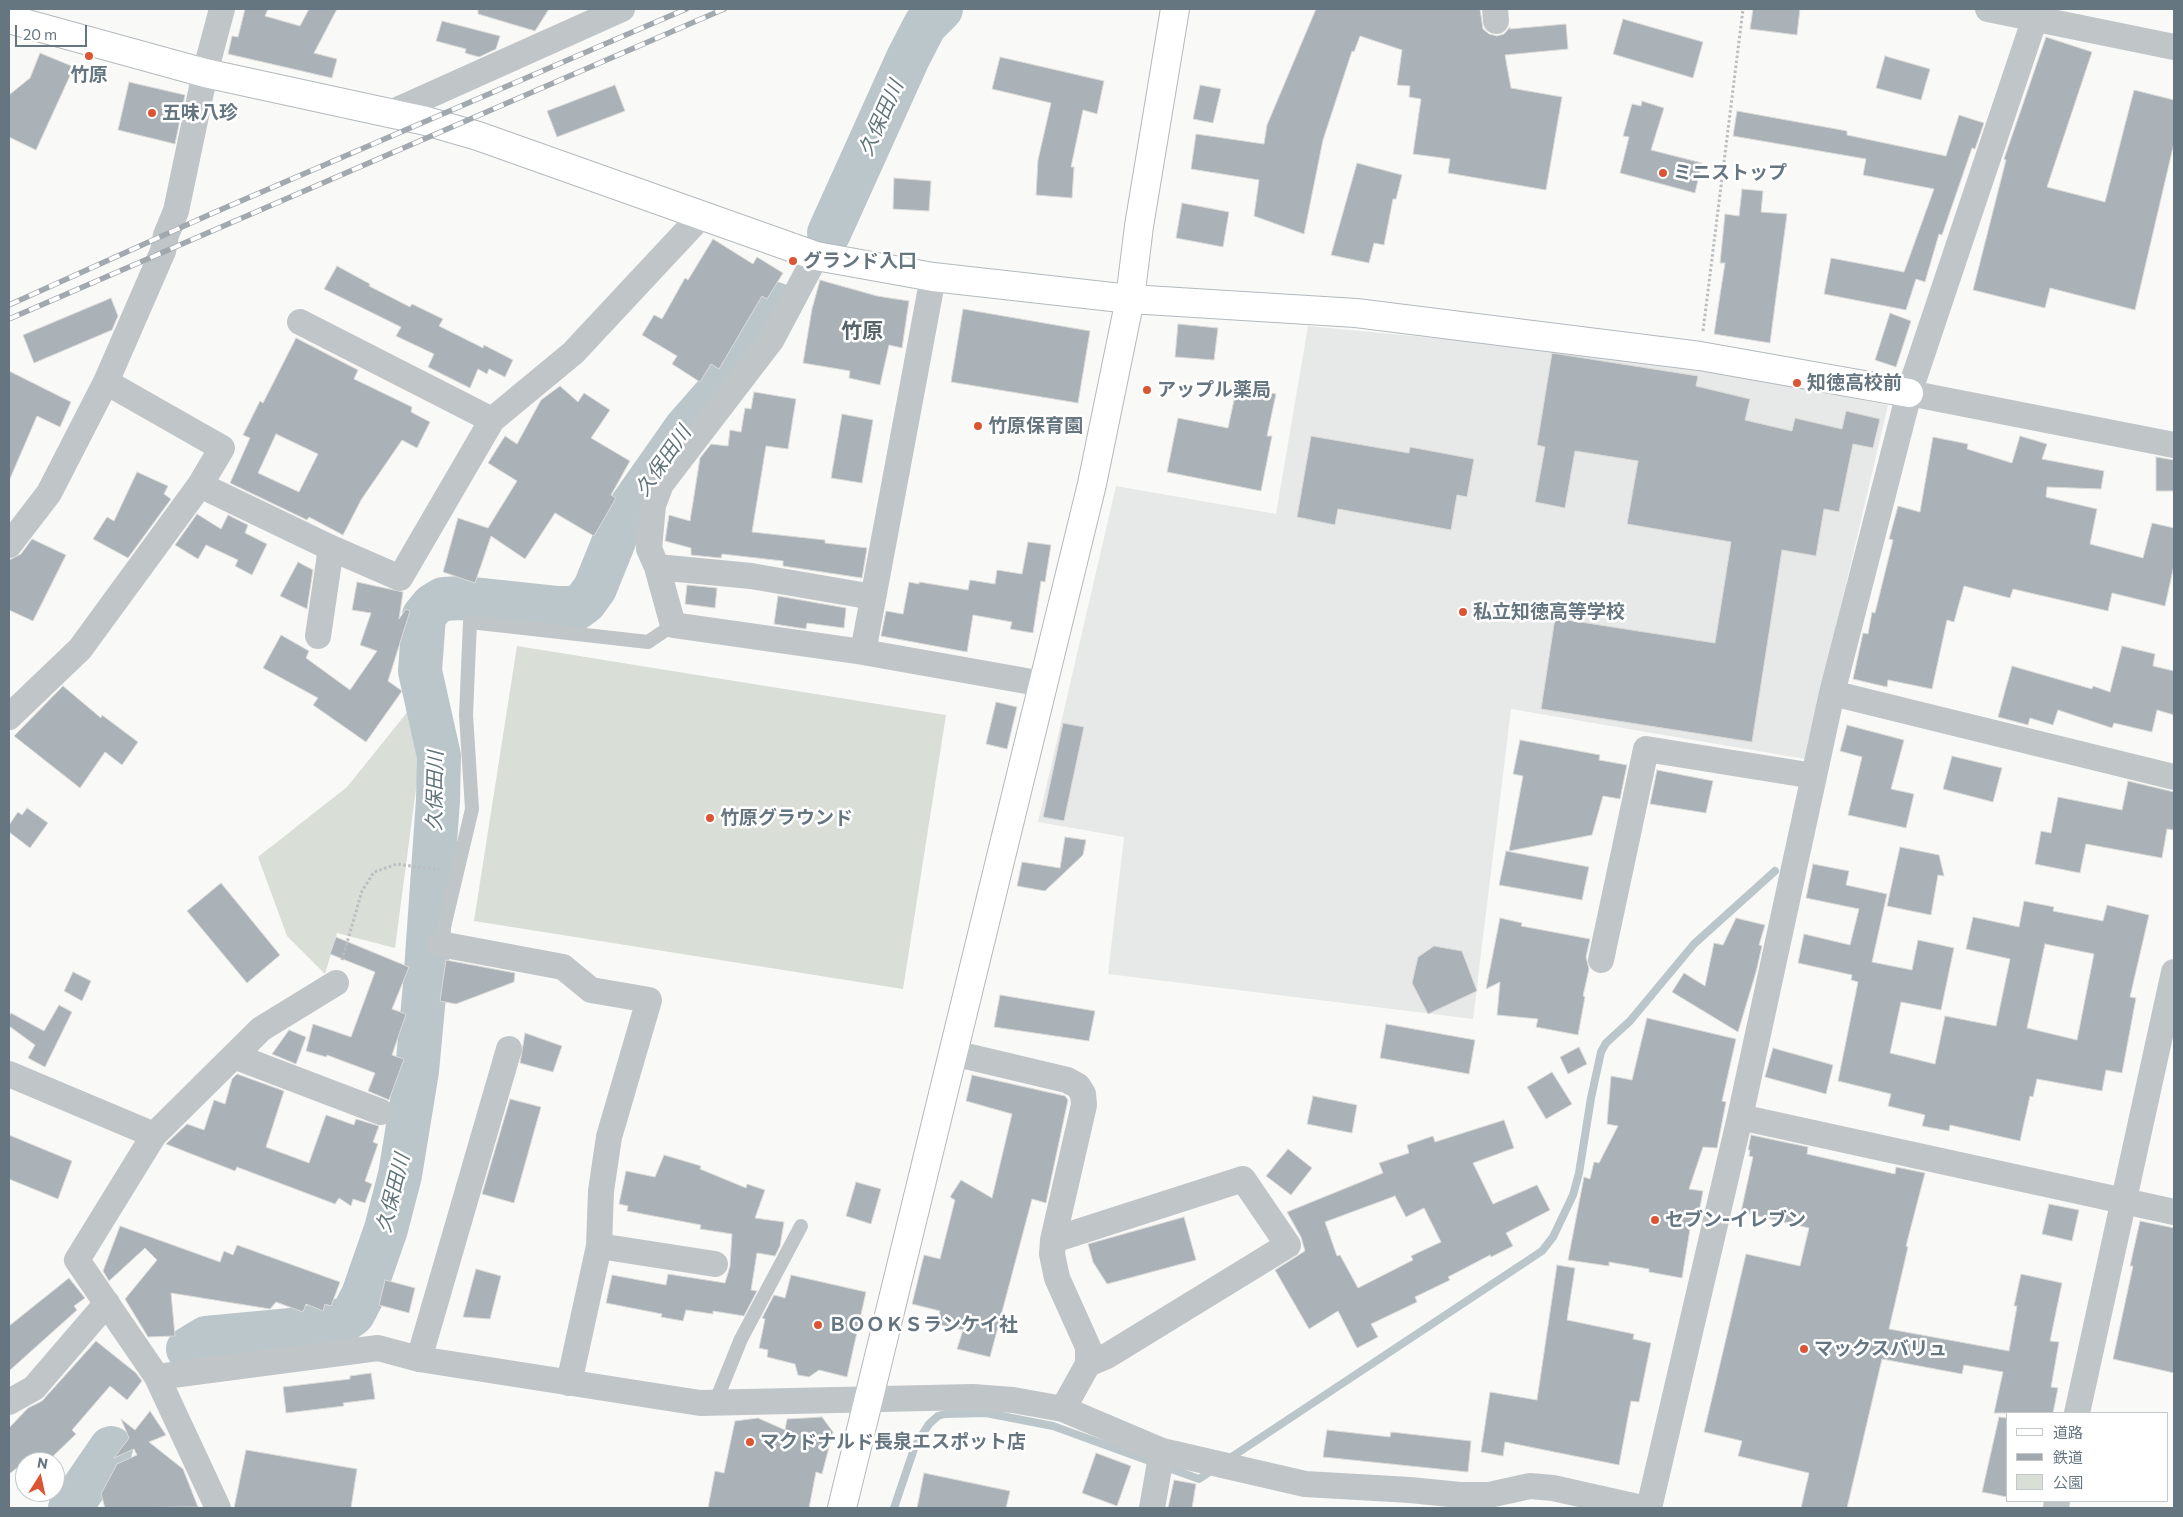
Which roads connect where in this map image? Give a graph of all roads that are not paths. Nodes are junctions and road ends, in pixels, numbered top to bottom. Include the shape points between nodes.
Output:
1 (222, 9) edge
2 (622, 9) edge
3 (1175, 9) edge
4 (1988, 9) edge
5 (2036, 14) edge
6 (9, 20) edge
7 (2174, 47) edge
8 (205, 73) junction
9 (388, 114) junction
10 (701, 216) junction
11 (816, 256) junction
12 (933, 277) junction
13 (1130, 299) junction
14 (300, 322) dead end
15 (106, 382) junction
16 (1910, 393) junction
17 (492, 420) junction
18 (2174, 445) edge
19 (200, 485) junction
20 (9, 545) edge
21 (331, 548) junction
22 (657, 567) junction
23 (873, 597) junction
24 (674, 625) junction
25 (318, 636) dead end
26 (863, 652) junction
27 (1042, 684) junction
28 (1832, 693) junction
29 (9, 717) edge
30 (1814, 776) junction
31 (2174, 777) edge
32 (440, 944) joint
33 (1601, 960) dead end
34 (2174, 972) edge
35 (336, 983) road end
36 (509, 1049) dead end
37 (953, 1054) junction
38 (234, 1056) junction
39 (9, 1074) edge
40 (381, 1112) dead end
41 (1740, 1116) junction
42 (154, 1135) junction
43 (2124, 1200) junction
44 (2174, 1212) edge
45 (801, 1226) dead end
46 (1053, 1240) junction
47 (599, 1246) junction
48 (715, 1264) dead end
49 (107, 1303) junction
50 (419, 1358) junction
51 (1088, 1364) junction
52 (157, 1377) junction
53 (569, 1383) junction
54 (868, 1398) junction
55 (9, 1402) edge
56 (715, 1403) junction
57 (1063, 1409) junction
58 (2077, 1412) edge
59 (1162, 1451) junction
60 (1413, 1499) edge
61 (218, 1508) edge
62 (842, 1508) edge
63 (1152, 1508) edge
64 (1642, 1508) edge
65 (1649, 1508) edge

1 - 8 street
2 - 9 street
3 - 13 street
4 - 5 street
5 - 7 street
5 - 16 street
6 - 8 street
8 - 9 street
8 - 15 street via 176,211 163,251
9 - 10 street via 478,136
10 - 11 street
10 - 17 street via 573,353
11 - 12 street
11 - 22 street via 772,339 661,484 653,505 649,549
12 - 13 street
12 - 23 street
13 - 16 street via 1356,313 1700,356
13 - 27 street via 1092,484
14 - 17 street
15 - 19 street via 222,448
15 - 20 street via 50,493
16 - 18 street
16 - 28 street
17 - 21 street via 400,578
19 - 21 street
19 - 29 street via 80,649
21 - 25 street
22 - 23 street via 751,576
22 - 24 street
23 - 26 street
24 - 26 street
24 - 32 lane via 648,642 470,622 466,715 472,809
26 - 27 street
27 - 37 street
28 - 30 street
28 - 31 street
30 - 33 street via 1646,749
30 - 41 street
32 - 47 street via 563,967 591,990 649,1000 609,1138 601,1192
34 - 43 street
35 - 38 street via 261,1029
36 - 50 street
37 - 46 street via 1067,1080 1078,1086 1083,1094 1084,1105
37 - 54 street
38 - 40 street
38 - 42 street
39 - 42 street
41 - 43 street
41 - 65 street
42 - 49 street via 77,1260
43 - 44 street
43 - 58 street
45 - 56 lane via 741,1339
46 - 51 street via 1057,1278 1088,1347
46 - 51 street via 1244,1179 1288,1245
47 - 48 street
47 - 53 street
49 - 52 street
49 - 55 street via 34,1388
50 - 52 street via 378,1348
50 - 53 street
51 - 57 street
52 - 61 street
53 - 56 street
54 - 56 street
54 - 57 street via 974,1397
54 - 62 street
57 - 59 street
59 - 60 street via 1305,1484
59 - 63 street
60 - 64 street via 1488,1495 1530,1486

